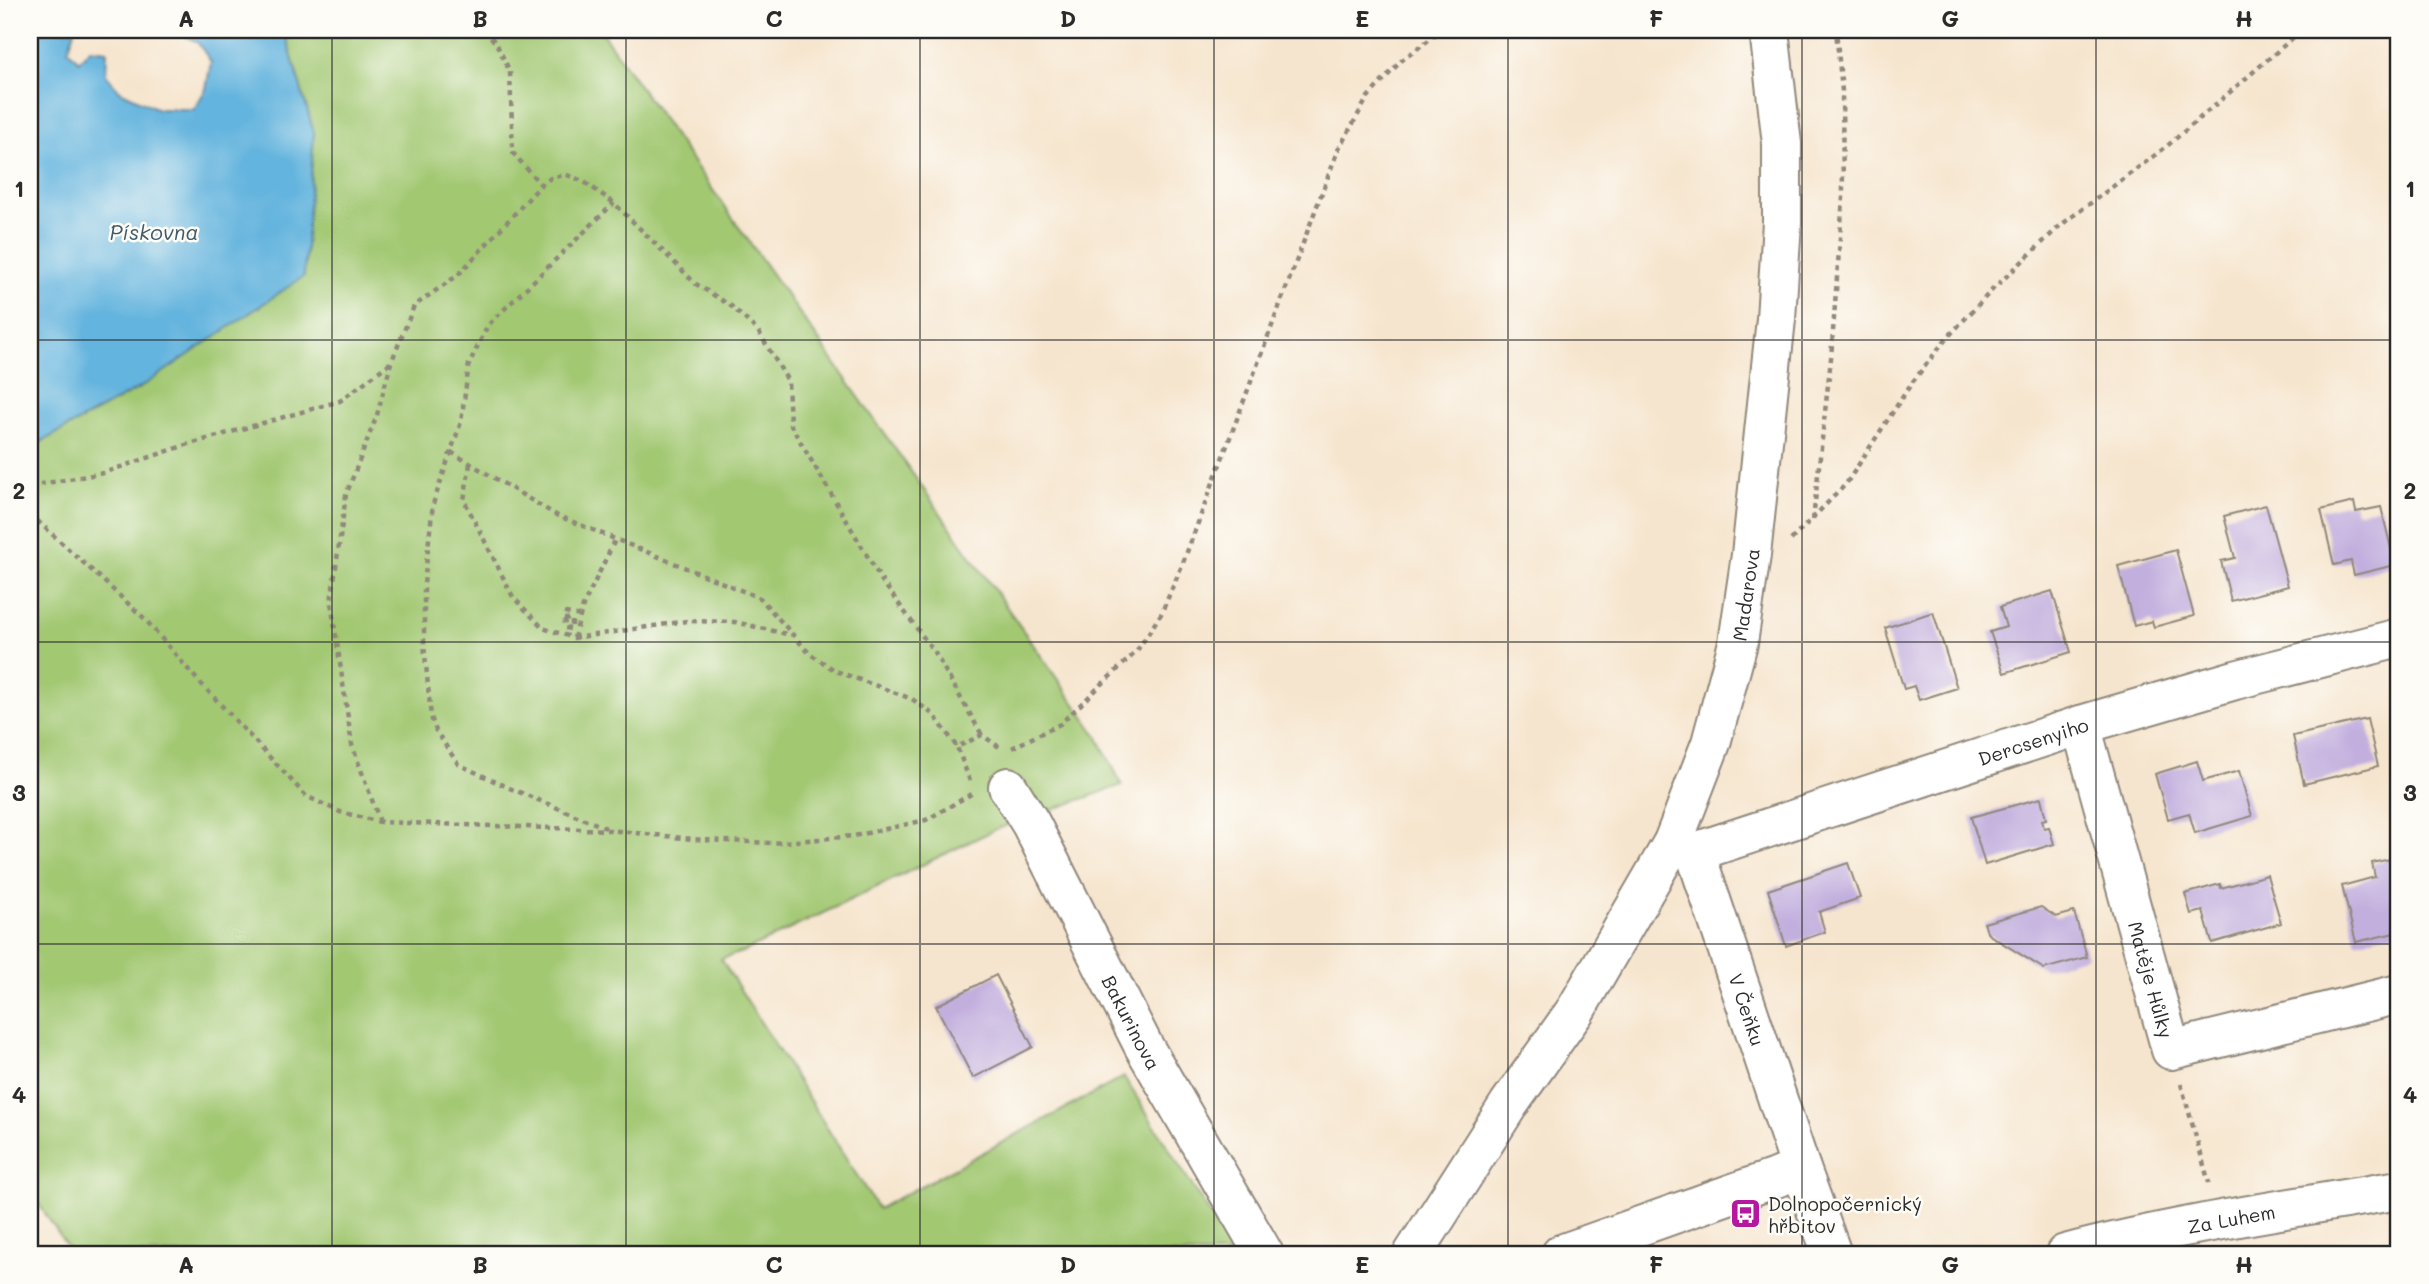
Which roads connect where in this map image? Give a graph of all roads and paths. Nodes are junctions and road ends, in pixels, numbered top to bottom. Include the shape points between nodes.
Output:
1 (484, 30) edge
2 (1442, 30) edge
3 (1769, 30) edge
4 (1836, 30) edge
5 (2302, 30) edge
6 (541, 185) junction
7 (614, 203) junction
8 (391, 363) junction
9 (451, 452) junction
10 (470, 464) junction
11 (30, 486) edge
12 (30, 514) edge
13 (1813, 520) junction
14 (615, 540) junction
15 (1751, 555) junction
16 (580, 616) junction
17 (564, 619) dead end
18 (792, 636) junction
19 (574, 638) junction
20 (2399, 638) edge
21 (2081, 725) junction
22 (982, 735) dead end
23 (957, 747) dead end
24 (996, 777) junction
25 (380, 822) junction
26 (609, 830) junction
27 (1684, 847) junction
28 (2399, 994) edge
29 (2171, 1050) junction
30 (1801, 1169) junction
31 (2399, 1190) edge
32 (2213, 1221) junction
33 (1264, 1254) edge
34 (1413, 1254) edge
35 (1561, 1254) edge
36 (1832, 1254) edge
37 (2065, 1254) edge

1 - 6 path via 510,72 513,153
2 - 24 path via 1401,61 1368,97 1338,150 1161,614 1136,652
3 - 15 street, Madarova via 1782,144 1783,222
4 - 13 path via 1843,197
5 - 13 path via 2166,147 2061,225 1994,288 1946,339 1846,484
6 - 7 path via 552,177 567,175
6 - 8 path via 458,275 414,306
7 - 9 path via 488,325 469,364 461,422
7 - 22 path via 696,284 731,306 758,331 788,381 790,424 882,581 935,653
8 - 11 path via 340,401 103,473
8 - 25 path via 377,415 346,495 331,602 352,745
9 - 10 path
9 - 26 path via 433,504 424,584 424,644 436,731 458,764
10 - 14 path via 556,515
10 - 19 path via 464,500 513,597 543,628
12 - 25 path via 144,618 306,796 340,812
13 - 15 path via 1787,543
14 - 16 path
14 - 18 path via 760,598
15 - 27 street, Madarova via 1738,643
16 - 17 path via 566,613
16 - 19 path
18 - 19 path via 735,622 687,621
18 - 23 path via 836,671 912,699 934,715
20 - 21 street, Dercsenyiho
21 - 27 street, Dercsenyiho
21 - 29 street, Matěje Hůlky
24 - 26 path via 926,820 854,836 773,843
24 - 33 street, Bakurinova via 1031,824 1143,1045
25 - 26 path
27 - 30 street, V Čeňku
27 - 34 street, Madarova
28 - 29 street, Matěje Hůlky
29 - 32 path via 2208,1173
30 - 35 street
30 - 36 street, V Čeňku
31 - 32 street, Za Luhem
32 - 37 street, Za Luhem

